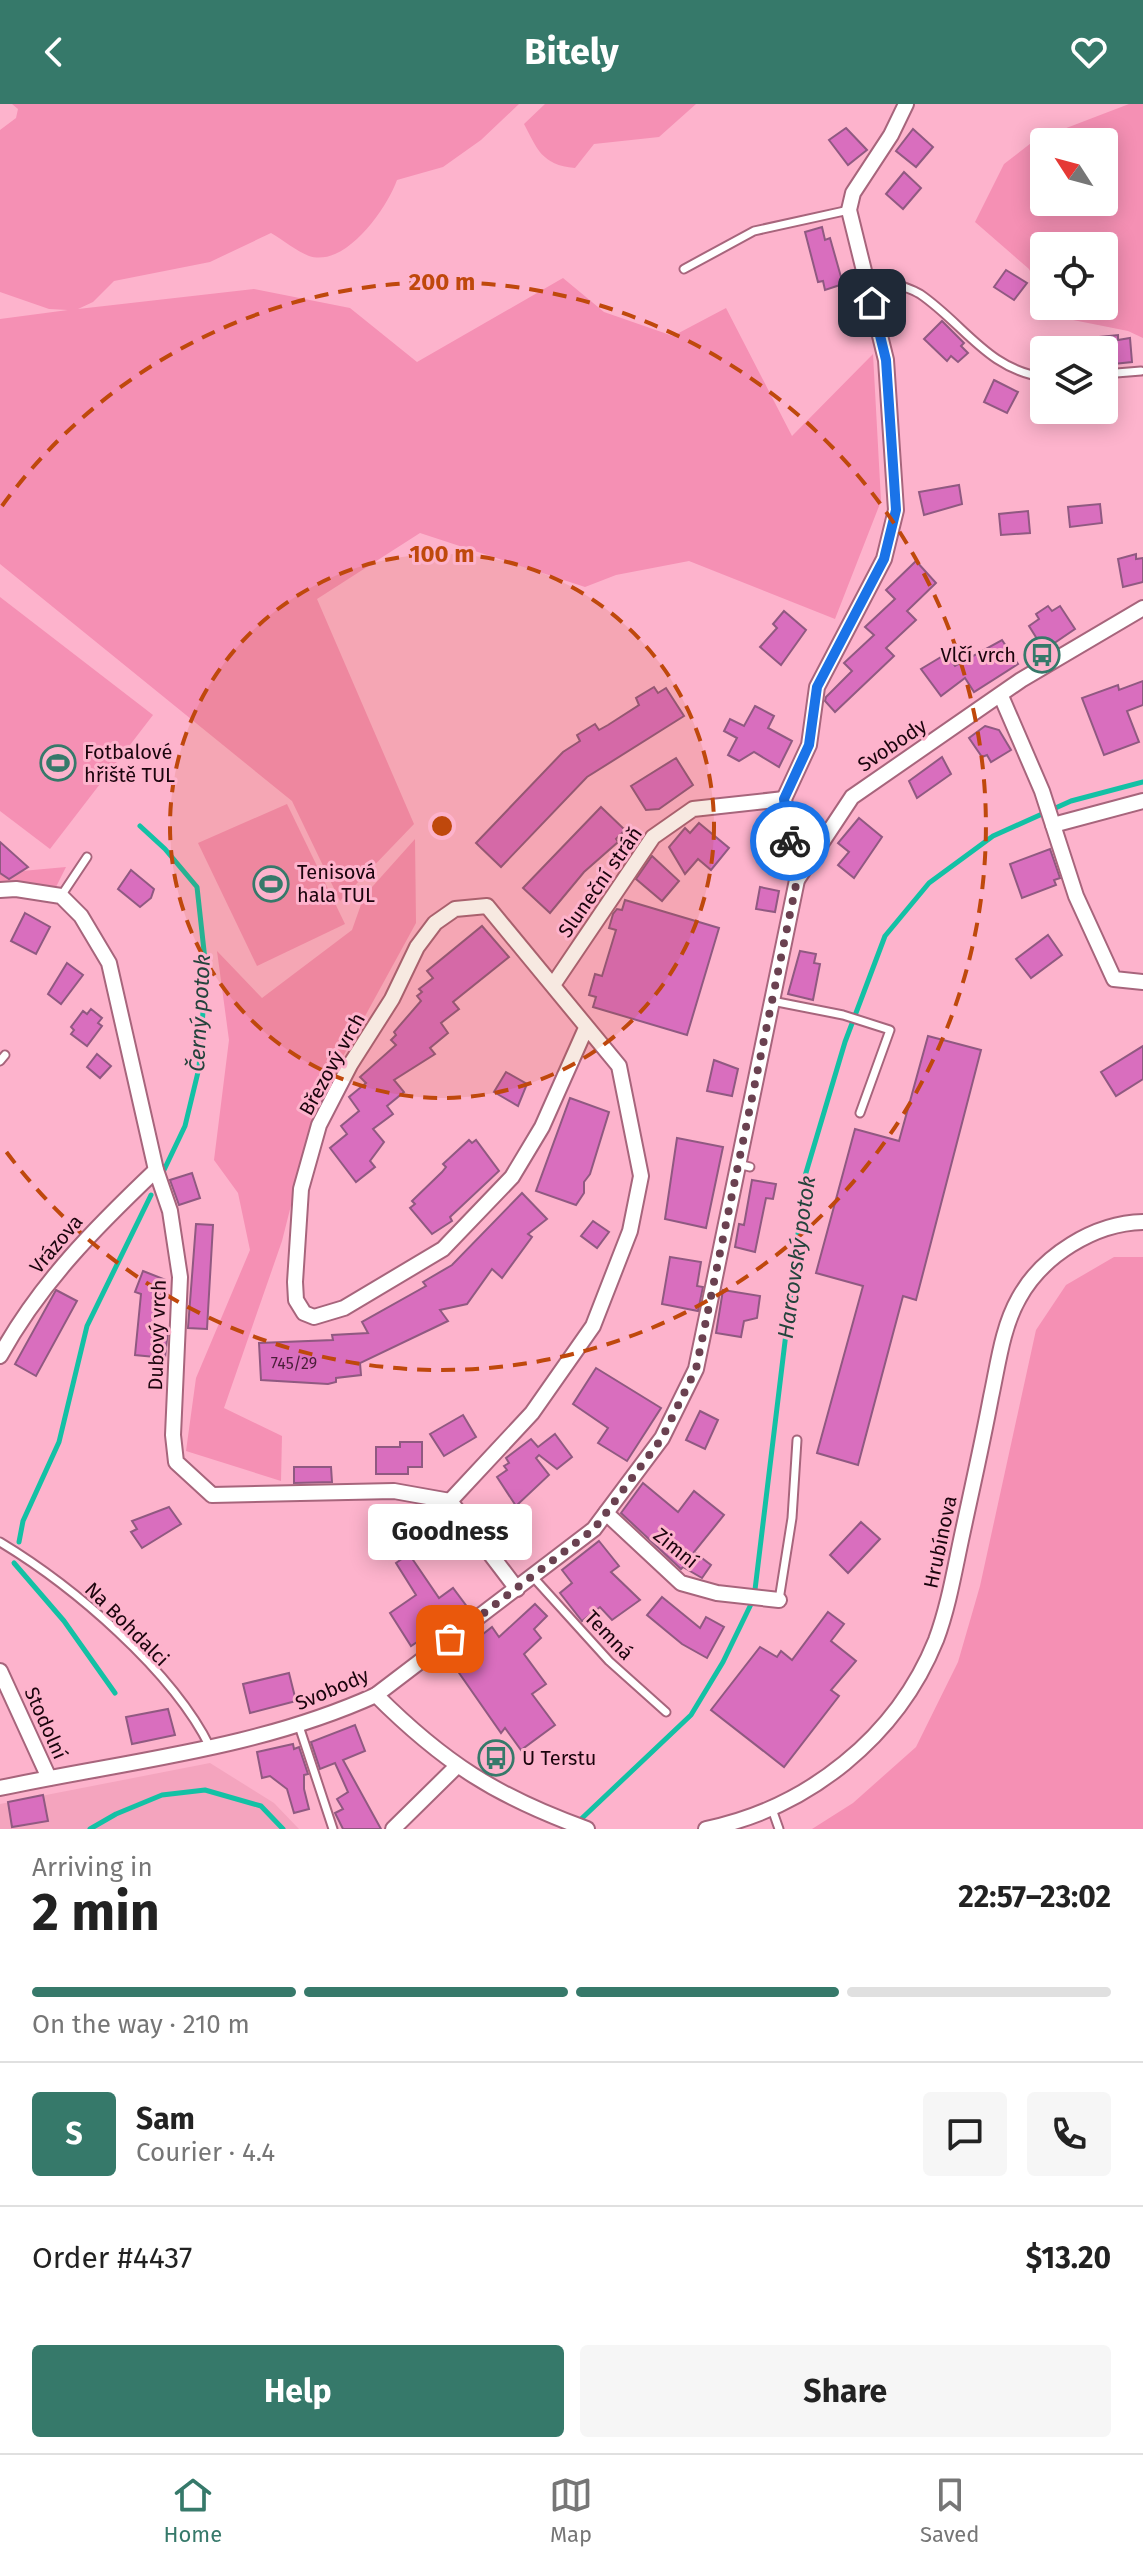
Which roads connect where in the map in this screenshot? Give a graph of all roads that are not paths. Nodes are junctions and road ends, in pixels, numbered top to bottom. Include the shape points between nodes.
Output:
1 (890, 104) edge
2 (906, 104) edge
3 (849, 210) junction
4 (684, 269) dead end
5 (865, 275) junction
6 (1141, 371) dead end
7 (1118, 373) edge
8 (1030, 375) edge
9 (1143, 608) edge
10 (1001, 696) junction
11 (784, 799) junction
12 (1143, 801) edge
13 (1052, 822) junction
14 (87, 857) dead end
15 (797, 880) junction
16 (0, 890) edge
17 (61, 896) junction
18 (1143, 982) edge
19 (553, 985) junction
20 (774, 1002) junction
21 (786, 1011) dead end
22 (586, 1028) junction
23 (860, 1113) dead end
24 (156, 1170) junction
25 (1143, 1222) edge
26 (0, 1356) edge
27 (797, 1440) dead end
28 (450, 1501) junction
29 (606, 1513) junction
30 (0, 1542) edge
31 (533, 1577) junction
32 (517, 1589) junction
33 (773, 1599) joint
34 (0, 1671) edge
35 (4, 1687) edge
36 (376, 1695) junction
37 (666, 1712) dead end
38 (299, 1726) junction
39 (211, 1749) junction
40 (457, 1766) junction
41 (49, 1778) junction
42 (0, 1788) edge
43 (772, 1809) junction
44 (333, 1829) edge
45 (393, 1829) edge
46 (587, 1829) edge
47 (706, 1829) edge
48 (779, 1829) edge

1 - 2 street
2 - 3 street via 853,193
3 - 4 lane via 754,231
3 - 5 street
5 - 8 lane via 918,293 993,360
5 - 11 street via 886,360 896,510 884,559 817,687 809,745
6 - 7 lane
9 - 10 street, Svobody
10 - 13 street
10 - 15 street, Svobody via 852,797
11 - 15 street
11 - 19 street, Sluneční stráň via 693,809 653,837
12 - 13 street
13 - 18 street via 1076,896 1114,979
14 - 17 lane
15 - 20 street, Svobody
16 - 17 street
17 - 24 street, Dubový vrch via 81,916 109,963
19 - 22 street, Březový vrch
19 - 22 street, Březový vrch via 487,906 455,909 435,923 319,1125 301,1189 295,1282 296,1300 304,1313 314,1317 344,1308 443,1249 512,1177 542,1127
20 - 21 lane
20 - 23 lane via 890,1030
20 - 29 street, Svobody via 744,1166 696,1369 662,1438
22 - 28 street, Březový vrch via 619,1066 641,1176 630,1231 593,1326 532,1413
24 - 26 street, Vrázova via 80,1242 19,1320
24 - 28 street, Dubový vrch via 170,1211 180,1277 176,1462 212,1495 394,1491
25 - 43 street, Hrubínova via 1110,1227 1067,1248 1039,1271 1018,1299 1001,1349 935,1641 907,1694 867,1745
27 - 33 lane via 792,1518
28 - 32 street
29 - 31 street, Svobody via 594,1529
29 - 33 street, Zimní via 681,1583
30 - 39 lane, Na Bohdalci via 48,1571 110,1624 196,1719
31 - 32 street, Svobody
31 - 37 lane, Temná via 609,1661
32 - 36 street, Svobody
34 - 35 street, Stodolní
35 - 41 street, Stodolní
36 - 38 street, Svobody
36 - 40 street via 422,1741
38 - 39 street, Svobody
38 - 44 lane
39 - 41 street, Svobody
40 - 45 street
40 - 46 street via 550,1816
41 - 42 street, Svobody
43 - 47 street, Hrubínova
43 - 48 lane

